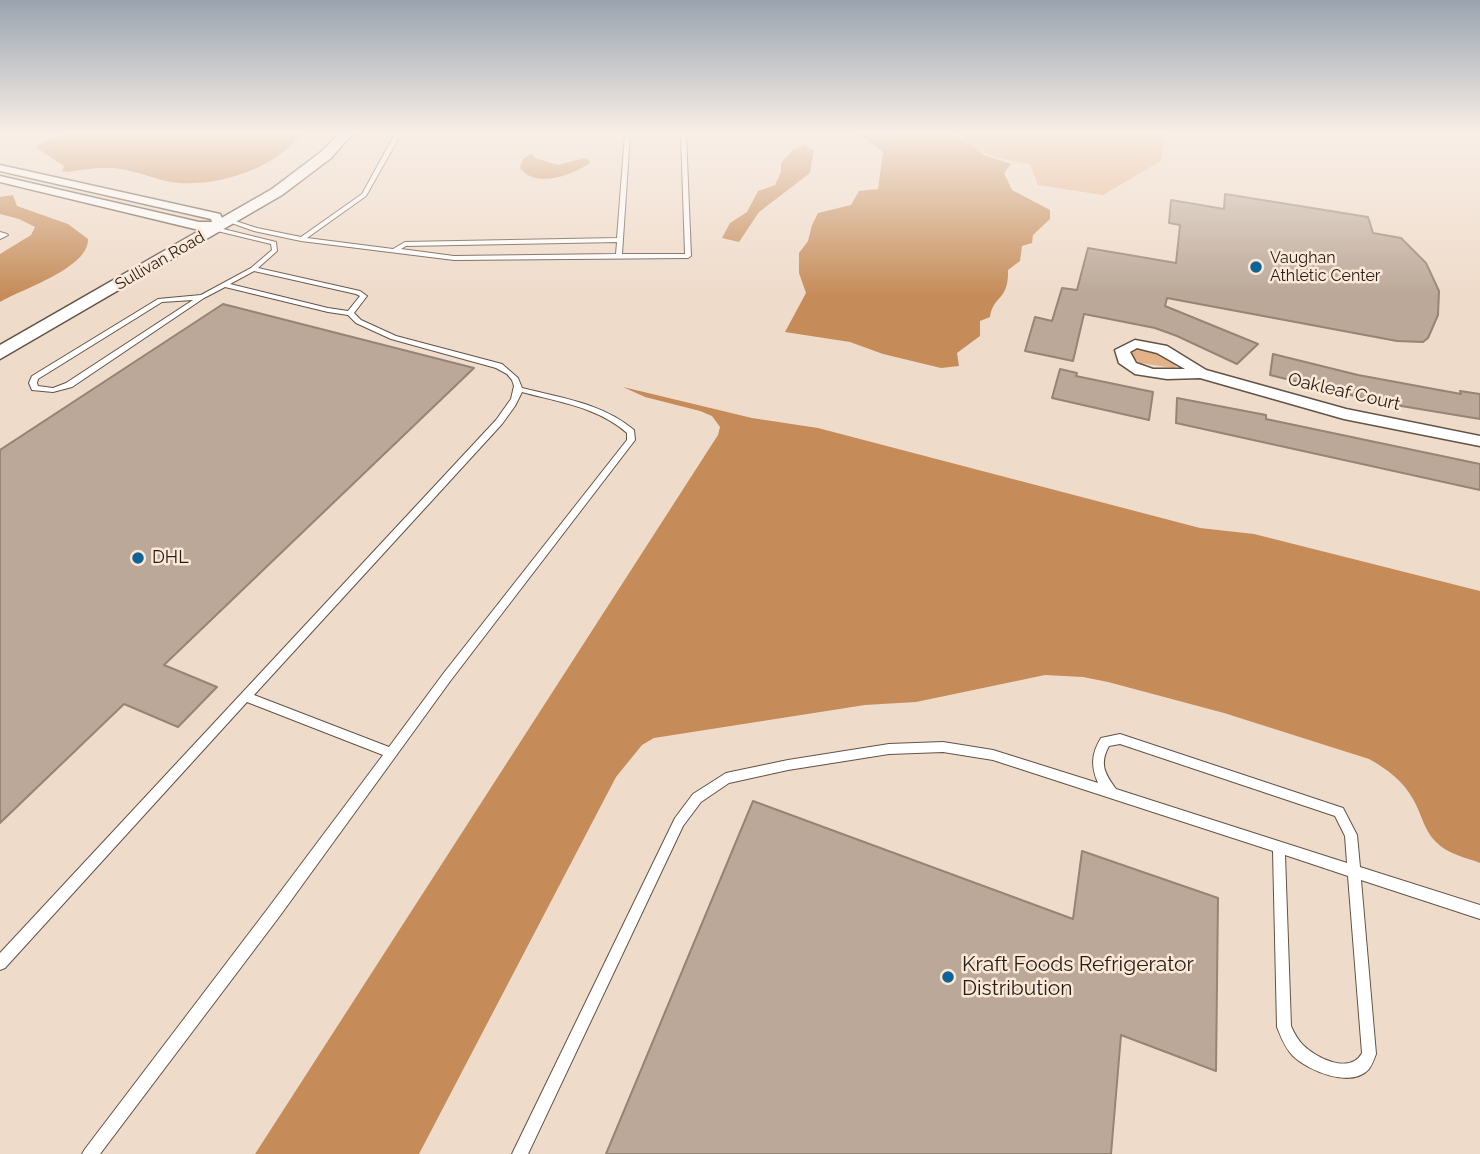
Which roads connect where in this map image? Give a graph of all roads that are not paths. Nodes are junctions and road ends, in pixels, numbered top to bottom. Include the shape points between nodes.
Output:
1 (42, 188) edge
2 (77, 188) edge
3 (264, 188) edge
4 (278, 188) edge
5 (368, 188) edge
6 (624, 188) edge
7 (686, 188) edge
8 (216, 224) junction
9 (286, 236) junction
10 (301, 239) junction
11 (620, 240) junction
12 (274, 243) junction
13 (394, 251) junction
14 (619, 256) junction
15 (253, 269) junction
16 (226, 285) junction
17 (202, 297) junction
18 (350, 313) junction
19 (0, 338) edge
20 (0, 353) edge
21 (1200, 373) dead end
22 (519, 389) junction
23 (1480, 441) edge
24 (246, 697) junction
25 (391, 753) junction
26 (1114, 794) junction
27 (1279, 847) junction
28 (1354, 871) junction
29 (1480, 912) edge
30 (0, 963) edge
31 (90, 1154) edge
32 (520, 1154) edge

1 - 8 street
2 - 8 street
3 - 8 street, Sullivan Road
4 - 8 street, Sullivan Road
5 - 10 lane
6 - 11 lane
7 - 14 lane via 688,256
8 - 9 lane
8 - 12 lane
8 - 19 street, Sullivan Road
8 - 20 street, Sullivan Road
9 - 10 lane
9 - 12 lane
10 - 13 lane
11 - 13 lane via 405,244
11 - 14 lane
12 - 15 lane via 275,250
13 - 14 lane via 454,258
15 - 16 lane
15 - 18 lane via 358,292 363,300
16 - 17 lane
16 - 18 lane
17 - 17 lane via 160,300 34,378 35,388 56,391 69,385
18 - 22 lane via 353,320 382,334 499,366 512,374
21 - 23 street, Oakleaf Court via 1344,414
22 - 24 lane via 499,422
22 - 25 lane via 605,414 622,422 631,432 631,440
24 - 25 lane
24 - 30 lane
25 - 31 lane
26 - 27 lane
26 - 28 lane via 1099,775 1097,757 1105,742 1120,739 1335,809 1349,827
26 - 32 lane via 993,755 943,747 889,749 726,778 697,798 679,822
27 - 28 lane
27 - 28 lane via 1284,1027 1289,1040 1306,1056 1341,1071 1367,1063 1369,1054
28 - 29 lane

